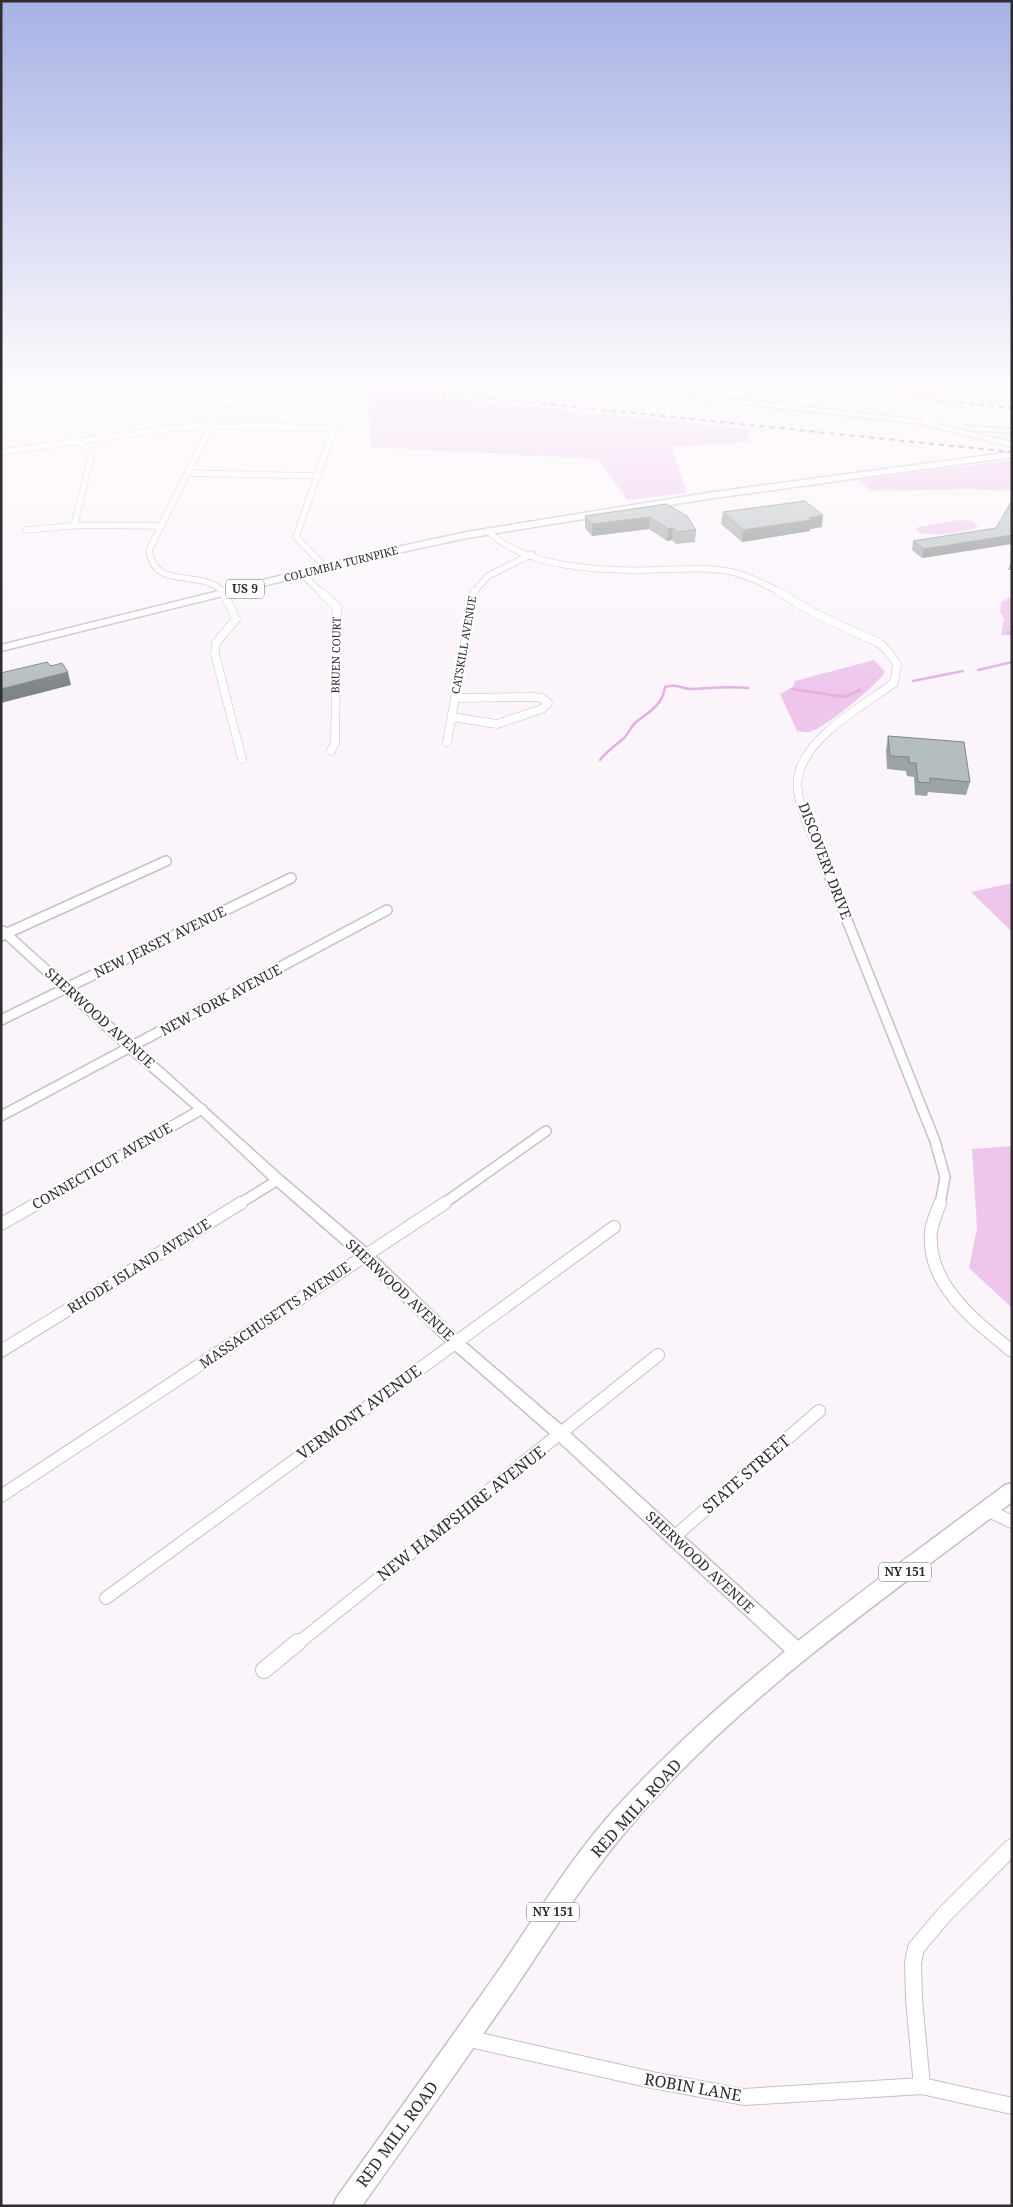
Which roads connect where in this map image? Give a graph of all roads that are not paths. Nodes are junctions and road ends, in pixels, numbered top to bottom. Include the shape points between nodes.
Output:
1 (85, 487) edge
2 (182, 487) edge
3 (315, 487) edge
4 (775, 487) edge
5 (74, 526) junction
6 (161, 526) junction
7 (26, 530) dead end
8 (488, 531) junction
9 (532, 554) junction
10 (326, 568) junction
11 (302, 574) junction
12 (222, 594) junction
13 (1, 648) edge
14 (455, 698) junction
15 (452, 717) junction
16 (447, 742) dead end
17 (331, 751) dead end
18 (242, 759) dead end
19 (166, 861) dead end
20 (291, 878) dead end
21 (388, 910) dead end
22 (3, 933) edge
23 (66, 988) junction
24 (1, 1020) edge
25 (131, 1048) junction
26 (202, 1109) junction
27 (1, 1116) edge
28 (546, 1131) dead end
29 (278, 1180) junction
30 (1, 1224) edge
31 (614, 1228) dead end
32 (365, 1255) junction
33 (455, 1342) junction
34 (1, 1351) edge
35 (1012, 1351) edge
36 (658, 1355) dead end
37 (818, 1411) dead end
38 (561, 1434) junction
39 (1012, 1491) edge
40 (1, 1496) edge
41 (987, 1510) junction
42 (1012, 1522) edge
43 (674, 1537) junction
44 (106, 1598) dead end
45 (798, 1652) junction
46 (264, 1670) dead end
47 (1012, 1847) edge
48 (466, 2038) junction
49 (922, 2086) junction
50 (1012, 2106) edge
51 (346, 2206) edge

1 - 5 street
2 - 6 street
3 - 10 street via 296,537
4 - 8 main road, COLUMBIA TURNPIKE / US 9
5 - 6 street
5 - 7 street
6 - 12 street via 149,550 152,566 168,575 210,583 220,588
8 - 9 street, DISCOVERY DRIVE via 502,544
8 - 10 main road, COLUMBIA TURNPIKE / US 9
9 - 14 street, CATSKILL AVENUE via 488,576 473,593
9 - 35 street, DISCOVERY DRIVE via 607,569 735,573 756,580 816,614 879,643 896,659 898,672 894,683 811,746 798,777 801,805 945,1173 944,1189 931,1233 939,1272 949,1292 974,1321
10 - 11 main road, COLUMBIA TURNPIKE / US 9
11 - 12 main road, COLUMBIA TURNPIKE / US 9
11 - 17 street, BRUEN COURT via 337,607 335,743
12 - 13 main road, COLUMBIA TURNPIKE / US 9
12 - 18 street via 228,599 236,619 216,643 215,654
14 - 15 street, CATSKILL AVENUE
14 - 15 street via 533,697 548,703 542,709 497,724
15 - 16 street, CATSKILL AVENUE
19 - 22 street
20 - 23 street, NEW JERSEY AVENUE
21 - 25 street, NEW YORK AVENUE
22 - 23 street, SHERWOOD AVENUE
23 - 24 street, NEW JERSEY AVENUE
23 - 25 street, SHERWOOD AVENUE
25 - 26 street, SHERWOOD AVENUE
25 - 27 street, NEW YORK AVENUE
26 - 29 street, SHERWOOD AVENUE
26 - 30 street, CONNECTICUT AVENUE
28 - 32 street, MASSACHUSETTS AVENUE
29 - 32 street, SHERWOOD AVENUE
29 - 34 street, RHODE ISLAND AVENUE
31 - 33 street, VERMONT AVENUE
32 - 33 street, SHERWOOD AVENUE
32 - 40 street, MASSACHUSETTS AVENUE
33 - 38 street, SHERWOOD AVENUE
33 - 44 street, VERMONT AVENUE
36 - 38 street, NEW HAMPSHIRE AVENUE
37 - 43 street, STATE STREET
38 - 43 street, SHERWOOD AVENUE
38 - 46 street, NEW HAMPSHIRE AVENUE
39 - 41 main road, RED MILL ROAD / NY 151
41 - 42 street
41 - 45 main road, RED MILL ROAD / NY 151
43 - 45 street, SHERWOOD AVENUE
45 - 48 main road, RED MILL ROAD / NY 151 via 697,1740 621,1819 592,1855
47 - 49 street via 916,1948 914,1999
48 - 49 street, ROBIN LANE via 744,2097
48 - 51 main road, RED MILL ROAD / NY 151
49 - 50 street, ROBIN LANE

